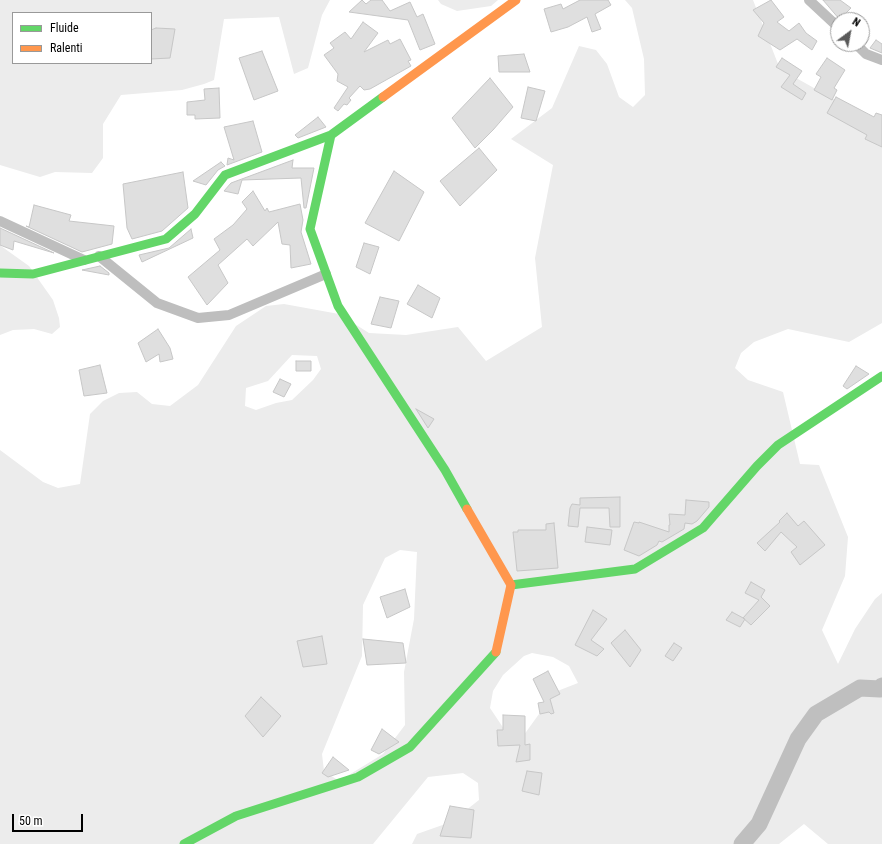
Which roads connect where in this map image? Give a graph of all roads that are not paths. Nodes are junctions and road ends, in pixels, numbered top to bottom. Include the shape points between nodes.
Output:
1 (516, 0) edge
2 (809, 0) edge
3 (830, 20) edge
4 (864, 52) edge
5 (882, 60) edge
6 (330, 135) junction
7 (0, 221) edge
8 (99, 256) junction
9 (84, 260) junction
10 (0, 273) edge
11 (326, 274) junction
12 (882, 376) edge
13 (511, 585) junction
14 (184, 844) edge

1 - 6 street
2 - 3 street
4 - 5 street
6 - 8 street via 225,175 195,214 166,239
6 - 11 street via 310,229
7 - 9 street
8 - 9 street
8 - 11 street via 157,303 198,318 229,315
9 - 10 street via 32,274
11 - 13 street via 338,306 445,470
12 - 13 street via 778,445 703,528 635,569
13 - 14 street via 496,653 410,747 358,777 236,816

